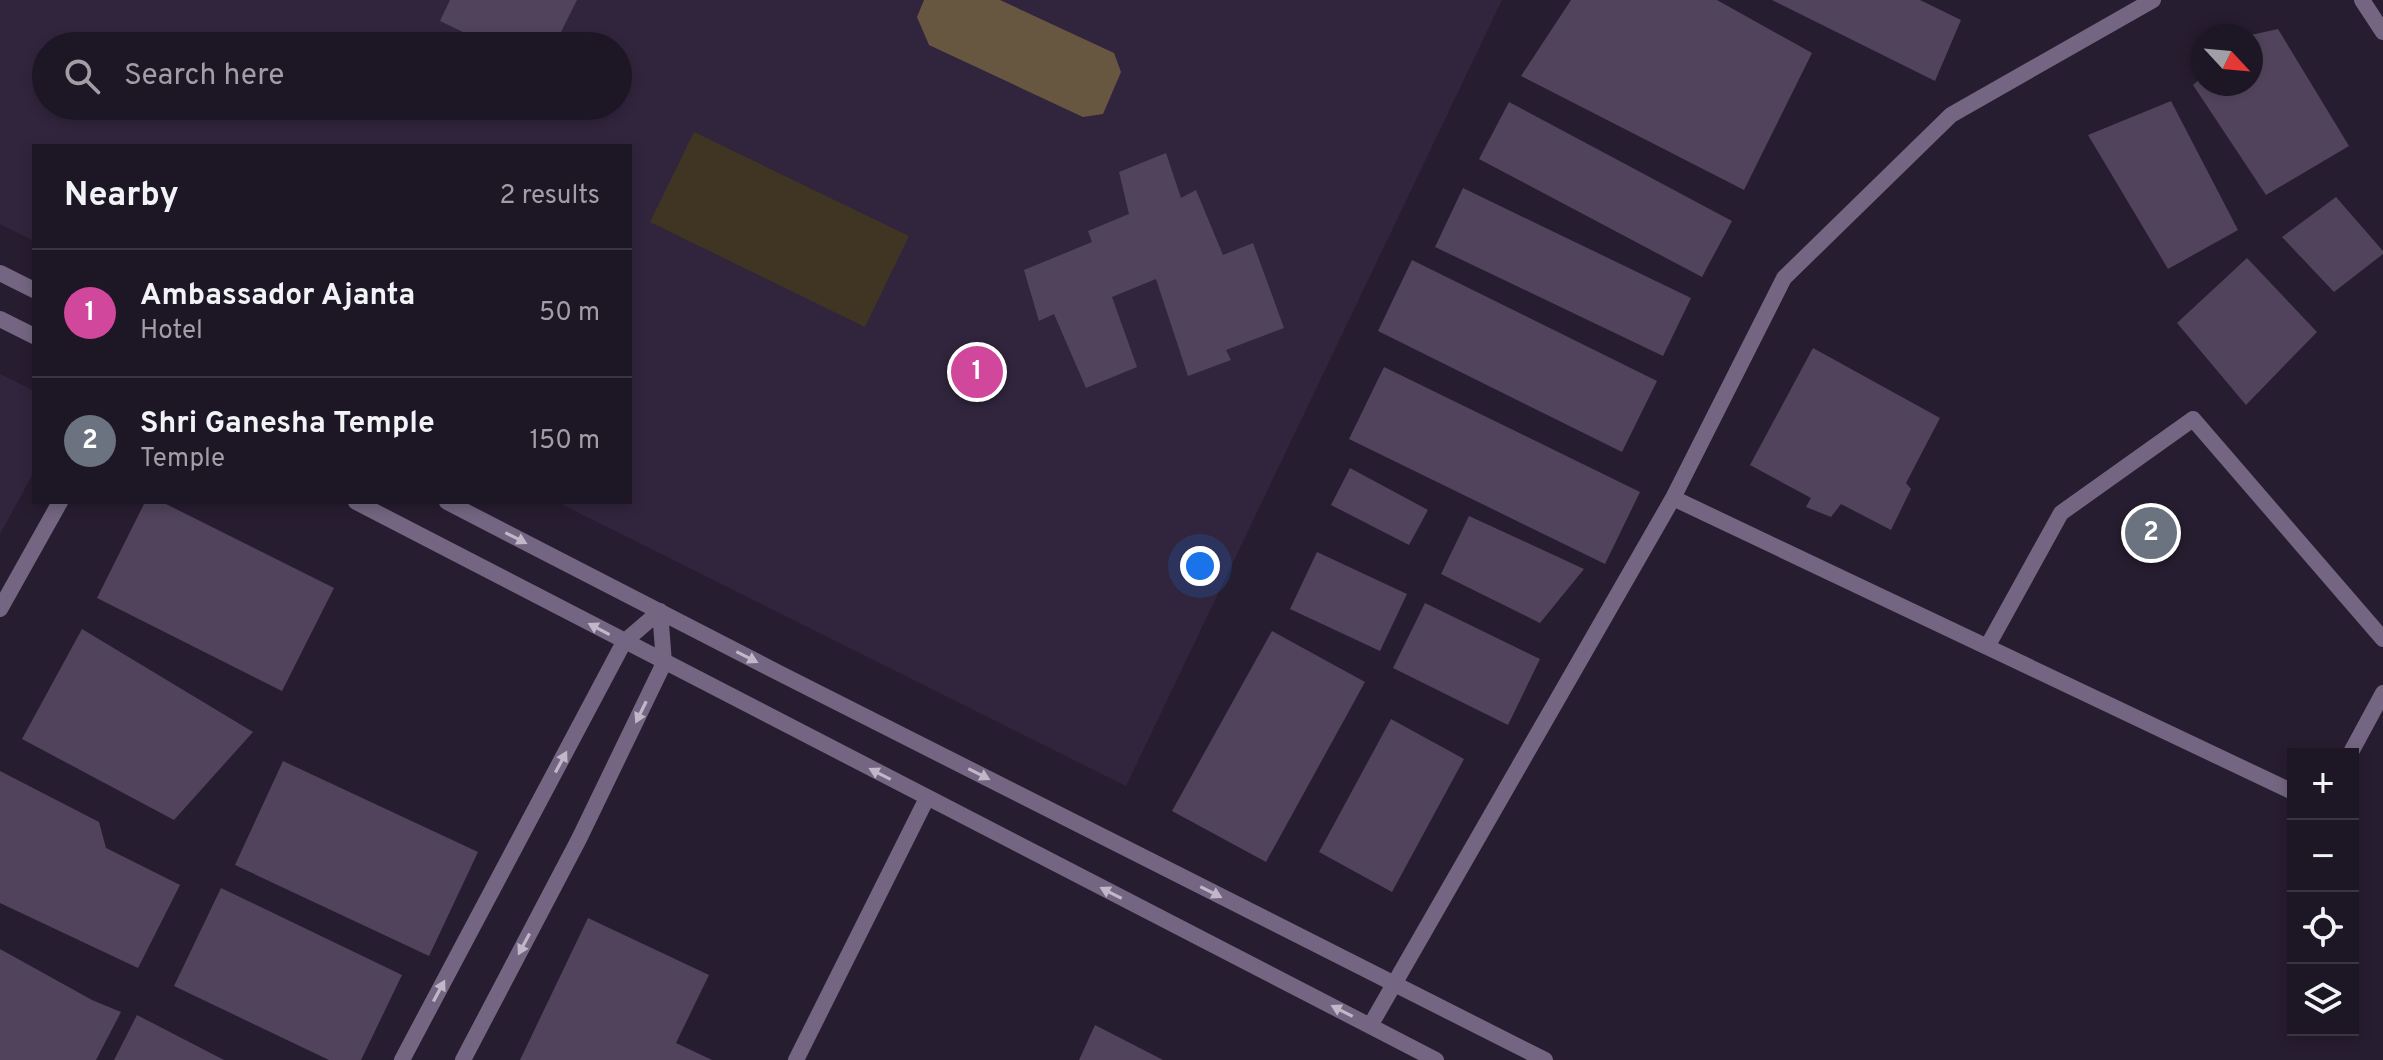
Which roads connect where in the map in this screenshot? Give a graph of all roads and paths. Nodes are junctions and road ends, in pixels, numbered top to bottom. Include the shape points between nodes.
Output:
1 (2153, 0) edge
2 (2362, 0) edge
3 (2383, 32) edge
4 (0, 273) edge
5 (32, 289) edge
6 (0, 319) edge
7 (32, 335) edge
8 (1673, 498) junction
9 (59, 504) edge
10 (360, 504) edge
11 (451, 504) edge
12 (0, 609) edge
13 (660, 611) junction
14 (2383, 639) edge
15 (624, 642) junction
16 (1987, 647) junction
17 (664, 663) junction
18 (2383, 693) edge
19 (2353, 748) edge
20 (2287, 789) edge
21 (927, 798) junction
22 (1395, 985) junction
23 (1370, 1026) junction
24 (402, 1060) edge
25 (463, 1060) edge
26 (796, 1060) edge
27 (1436, 1060) edge
28 (1545, 1060) edge

1 - 8 street via 1951,115 1784,278
2 - 3 street
4 - 5 street
6 - 7 street
8 - 16 street
8 - 22 street
9 - 12 street
15 -> 10 street
11 -> 13 street
13 - 15 street
13 - 17 street
13 -> 22 street
14 - 16 street via 2193,419 2061,513
15 - 17 street
24 -> 15 street
16 - 20 street
21 -> 17 street
17 -> 25 street
18 - 19 street
23 -> 21 street
21 - 26 street
22 - 23 street
22 - 28 street
23 - 27 street

